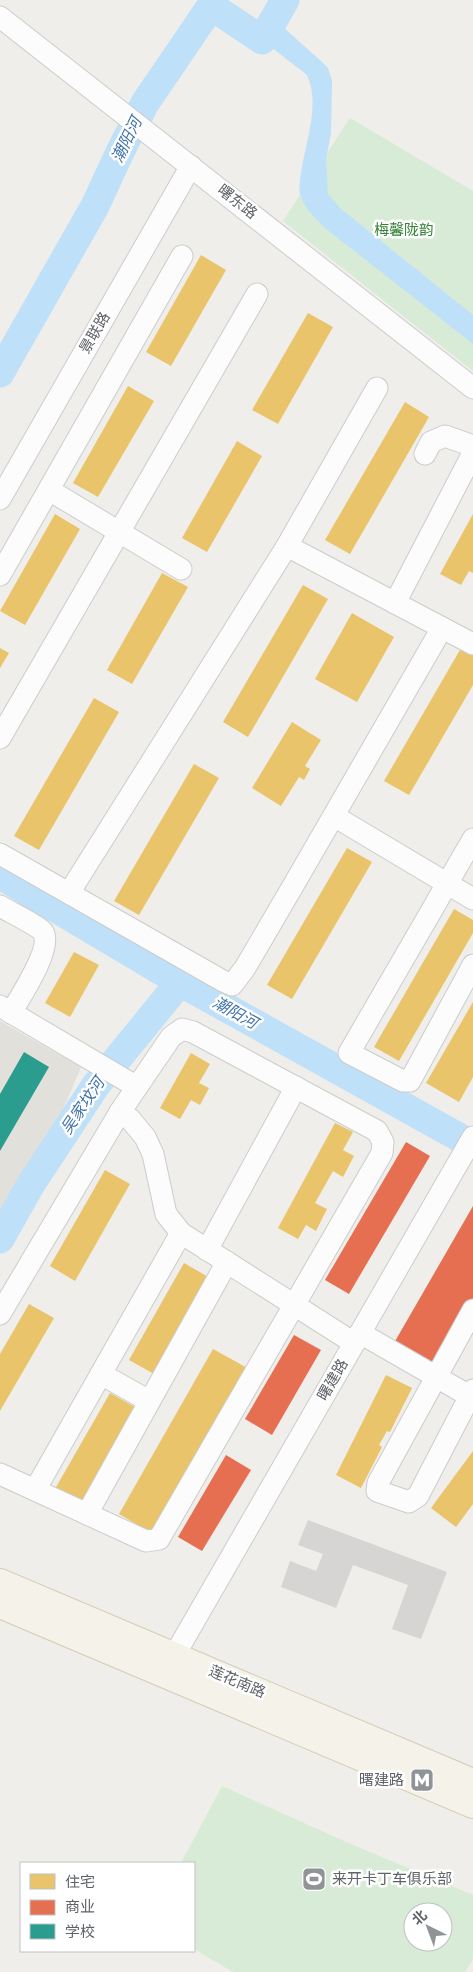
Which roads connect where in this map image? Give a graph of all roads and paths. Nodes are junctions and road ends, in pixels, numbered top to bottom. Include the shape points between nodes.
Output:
1 (0, 17) edge
2 (191, 166) junction
3 (182, 256) dead end
4 (257, 294) dead end
5 (377, 388) dead end
6 (473, 388) edge
7 (473, 446) edge
8 (473, 453) edge
9 (426, 454) dead end
10 (49, 490) junction
11 (0, 499) edge
12 (119, 532) junction
13 (287, 546) junction
14 (181, 569) dead end
15 (0, 575) edge
16 (395, 603) junction
17 (442, 628) junction
18 (473, 644) edge
19 (0, 738) edge
20 (334, 816) junction
21 (473, 838) edge
22 (0, 854) edge
23 (447, 883) junction
24 (69, 893) junction
25 (473, 899) edge
26 (0, 906) edge
27 (473, 965) edge
28 (6, 1009) edge
29 (137, 1087) junction
30 (296, 1087) junction
31 (120, 1112) junction
32 (473, 1137) edge
33 (180, 1233) junction
34 (207, 1250) junction
35 (227, 1262) junction
36 (293, 1305) junction
37 (473, 1310) edge
38 (0, 1314) edge
39 (357, 1338) junction
40 (101, 1374) junction
41 (435, 1376) junction
42 (472, 1395) edge
43 (150, 1401) junction
44 (0, 1474) edge
45 (36, 1490) junction
46 (87, 1514) junction
47 (0, 1582) edge
48 (0, 1605) edge
49 (169, 1665) junction
50 (473, 1782) edge
51 (473, 1805) edge

1 - 2 street, 曙东路
2 - 6 street, 曙东路
2 - 11 street, 景联路
3 - 10 street
4 - 12 street
5 - 13 street
7 - 9 street via 445,436 431,442
8 - 16 street
10 - 12 street
10 - 15 street
12 - 14 street
12 - 19 street
13 - 16 street
13 - 24 street
16 - 17 street
17 - 18 street
17 - 20 street
20 - 23 street
20 - 24 street via 232,985
21 - 23 street
22 - 24 street
23 - 25 street
23 - 27 street via 349,1052 410,1081
26 - 28 street via 42,932 46,942 40,959
28 - 29 street
29 - 30 street via 171,1037 182,1029
29 - 31 street
30 - 34 street
30 - 36 street via 377,1131 383,1142 382,1152
31 - 33 street via 145,1136 153,1154 166,1214
31 - 38 street
32 - 39 street, 曙建路
33 - 34 street
33 - 40 street
34 - 35 street
35 - 36 street
35 - 43 street
36 - 39 street
36 - 46 street via 159,1539 146,1541
37 - 41 street
39 - 41 street
39 - 49 street, 曙建路
40 - 43 street
40 - 45 street
41 - 42 street
41 - 42 street via 378,1483 377,1491 409,1502 418,1496
43 - 46 street
44 - 45 street
45 - 46 street
47 - 49 main road, 莲花南路
48 - 49 main road, 莲花南路
49 - 50 main road, 莲花南路
49 - 51 main road, 莲花南路 via 236,1704

